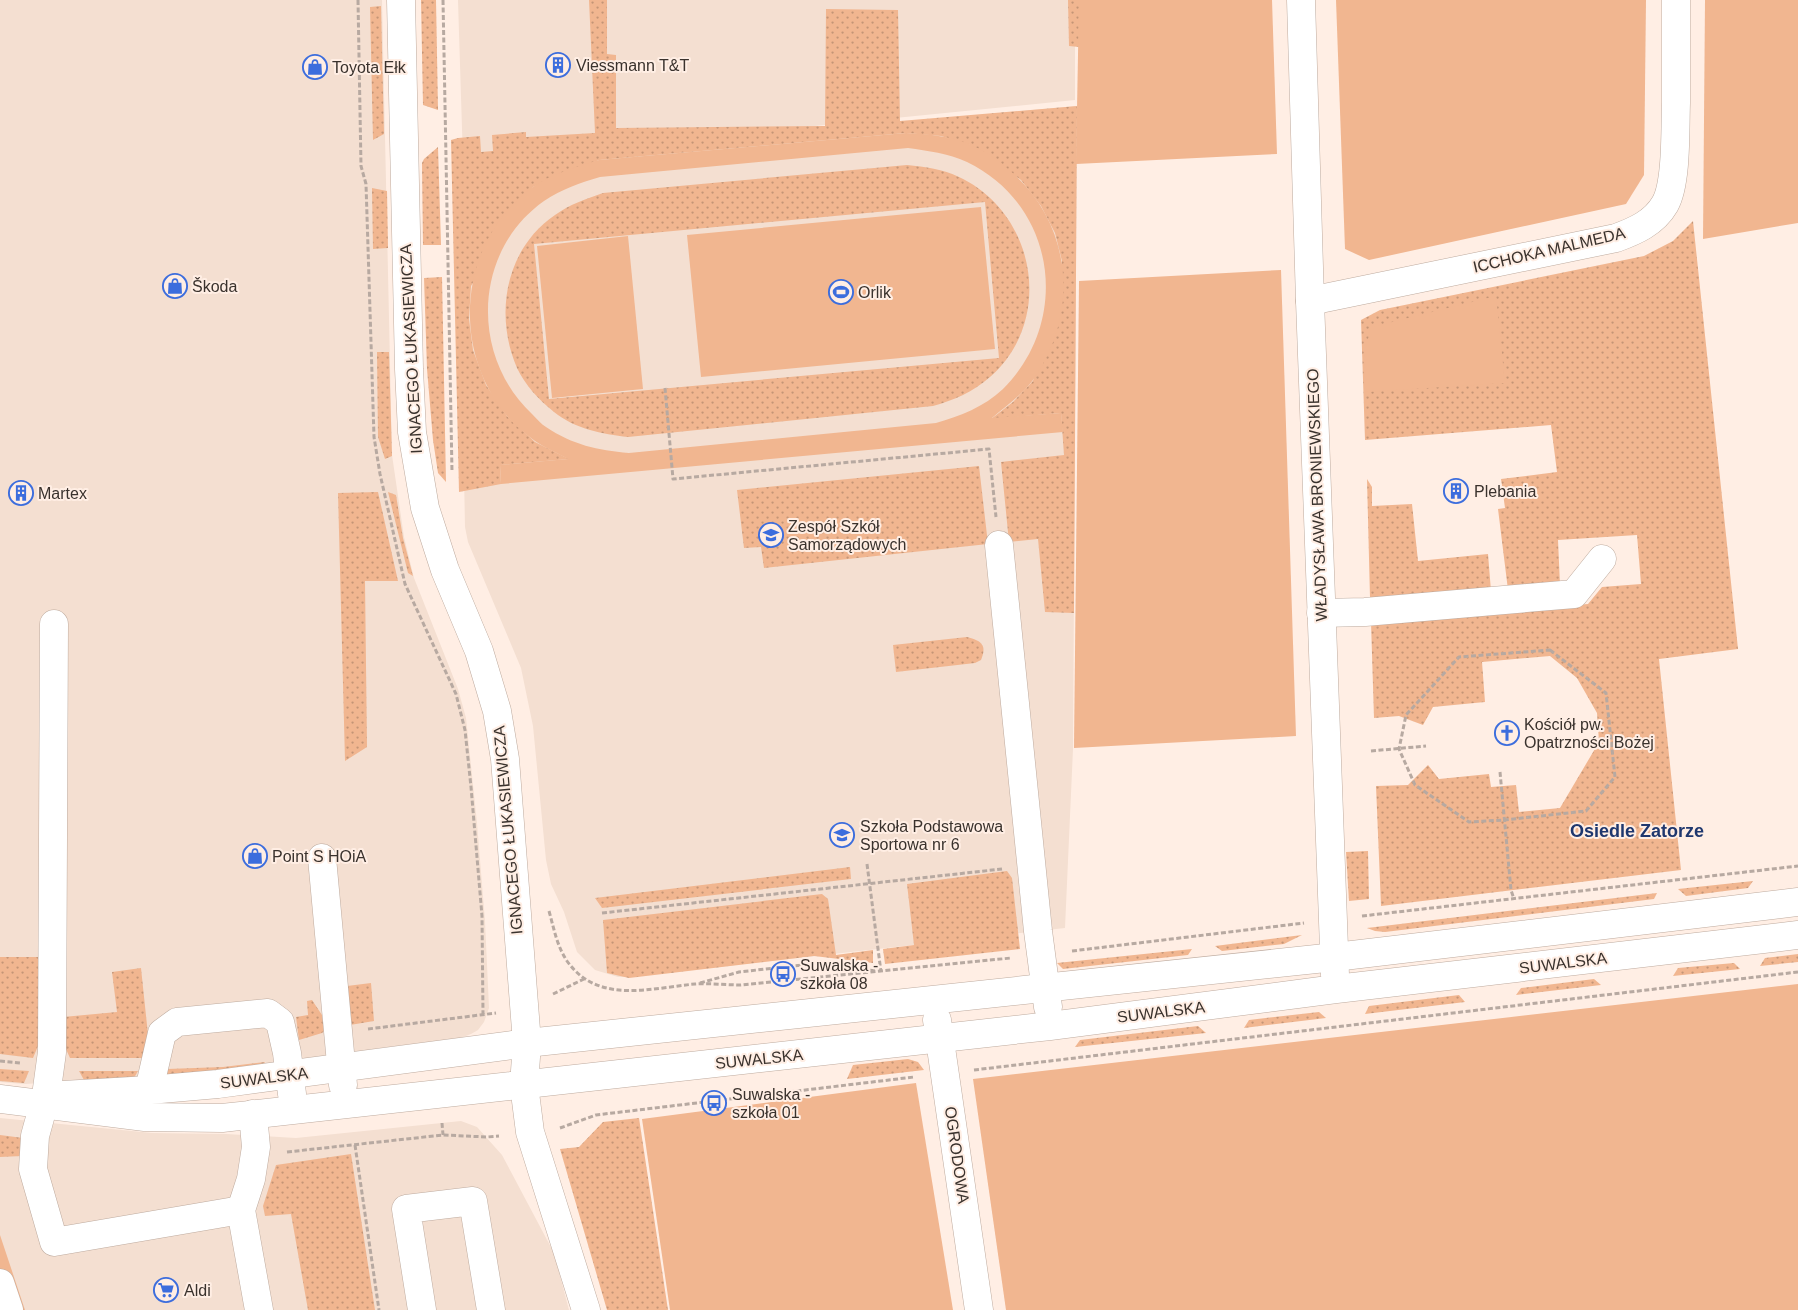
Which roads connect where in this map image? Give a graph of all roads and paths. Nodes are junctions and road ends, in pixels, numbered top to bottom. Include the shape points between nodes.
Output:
1 (401, 0) edge
2 (442, 0) edge
3 (1301, 0) edge
4 (1676, 0) edge
5 (1310, 301) junction
6 (666, 388) dead end
7 (452, 480) dead end
8 (999, 545) joint
9 (1602, 559) dead end
10 (1321, 613) junction
11 (54, 624) dead end
12 (1426, 746) dead end
13 (1399, 749) junction
14 (1371, 751) dead end
15 (1500, 772) dead end
16 (1504, 820) junction
17 (322, 858) dead end
18 (867, 864) dead end
19 (1798, 866) edge
20 (1006, 868) dead end
21 (870, 884) junction
22 (1514, 899) junction
23 (1798, 902) edge
24 (547, 904) dead end
25 (602, 913) dead end
26 (1356, 917) dead end
27 (1312, 922) dead end
28 (1798, 935) edge
29 (1041, 954) junction
30 (1335, 957) junction
31 (881, 972) junction
32 (1798, 972) edge
33 (697, 984) junction
34 (1045, 989) junction
35 (1336, 990) junction
36 (935, 1001) junction
37 (1050, 1026) junction
38 (940, 1038) junction
39 (527, 1043) junction
40 (340, 1068) junction
41 (973, 1070) dead end
42 (290, 1075) junction
43 (917, 1077) dead end
44 (524, 1084) junction
45 (148, 1090) junction
46 (0, 1098) edge
47 (44, 1101) junction
48 (345, 1105) junction
49 (649, 1108) dead end
50 (294, 1110) junction
51 (253, 1114) junction
52 (355, 1145) dead end
53 (241, 1210) junction
54 (0, 1283) edge
55 (9, 1310) edge
56 (260, 1310) edge
57 (379, 1310) edge
58 (422, 1310) edge
59 (491, 1310) edge
60 (586, 1310) edge
61 (979, 1310) edge

1 - 39 street, IGNACEGO ŁUKASIEWICZA via 412,432 425,508 445,570 479,651 497,711 505,759
2 - 7 path
3 - 5 street, WŁADYSŁAWA BRONIEWSKIEGO
4 - 5 street, ICCHOKA MALMEDA via 1672,178 1666,202 1646,224 1616,238
5 - 10 street, WŁADYSŁAWA BRONIEWSKIEGO
6 - 8 path via 673,479 989,450
8 - 29 street
9 - 10 street via 1574,594
10 - 30 street, WŁADYSŁAWA BRONIEWSKIEGO
11 - 47 street via 52,1052
12 - 13 path
13 - 14 path
13 - 16 path via 1415,785 1469,822
13 - 16 path via 1406,715 1460,657 1550,650 1606,693 1616,777 1586,810
15 - 16 path
16 - 22 path
17 - 40 street
18 - 21 path
19 - 22 path
20 - 21 path
21 - 25 path
21 - 31 path
22 - 26 path
23 - 30 street, SUWALSKA
24 - 33 path via 557,943 566,960 584,979 611,990 635,991
27 - 29 path
28 - 35 street, SUWALSKA
29 - 31 path
29 - 34 street
30 - 34 street, SUWALSKA
30 - 35 street, WŁADYSŁAWA BRONIEWSKIEGO
31 - 33 path via 741,985
31 - 33 path via 820,963 739,972
32 - 41 path
34 - 36 street, SUWALSKA
34 - 37 street
35 - 37 street, SUWALSKA
36 - 38 street, OGRODOWA
36 - 39 street, SUWALSKA
37 - 38 street, SUWALSKA
38 - 44 street, SUWALSKA
38 - 61 street, OGRODOWA
39 - 40 street, SUWALSKA
39 - 44 street
40 - 42 street, SUWALSKA
40 - 48 street
42 - 45 street, SUWALSKA
42 - 45 street via 280,1022 268,1013 186,1021 177,1022 162,1032
42 - 50 street
43 - 49 path
44 - 48 street, SUWALSKA
44 - 60 street via 530,1132
45 - 47 street, SUWALSKA
46 - 47 street, SUWALSKA
47 - 51 street, SUWALSKA via 145,1117 222,1118
47 - 53 street via 35,1136 33,1169 54,1242
48 - 50 street, SUWALSKA
50 - 51 street, SUWALSKA
51 - 53 street via 256,1147 251,1179
52 - 57 path
53 - 56 street
54 - 55 street
58 - 59 street via 406,1209 473,1201

